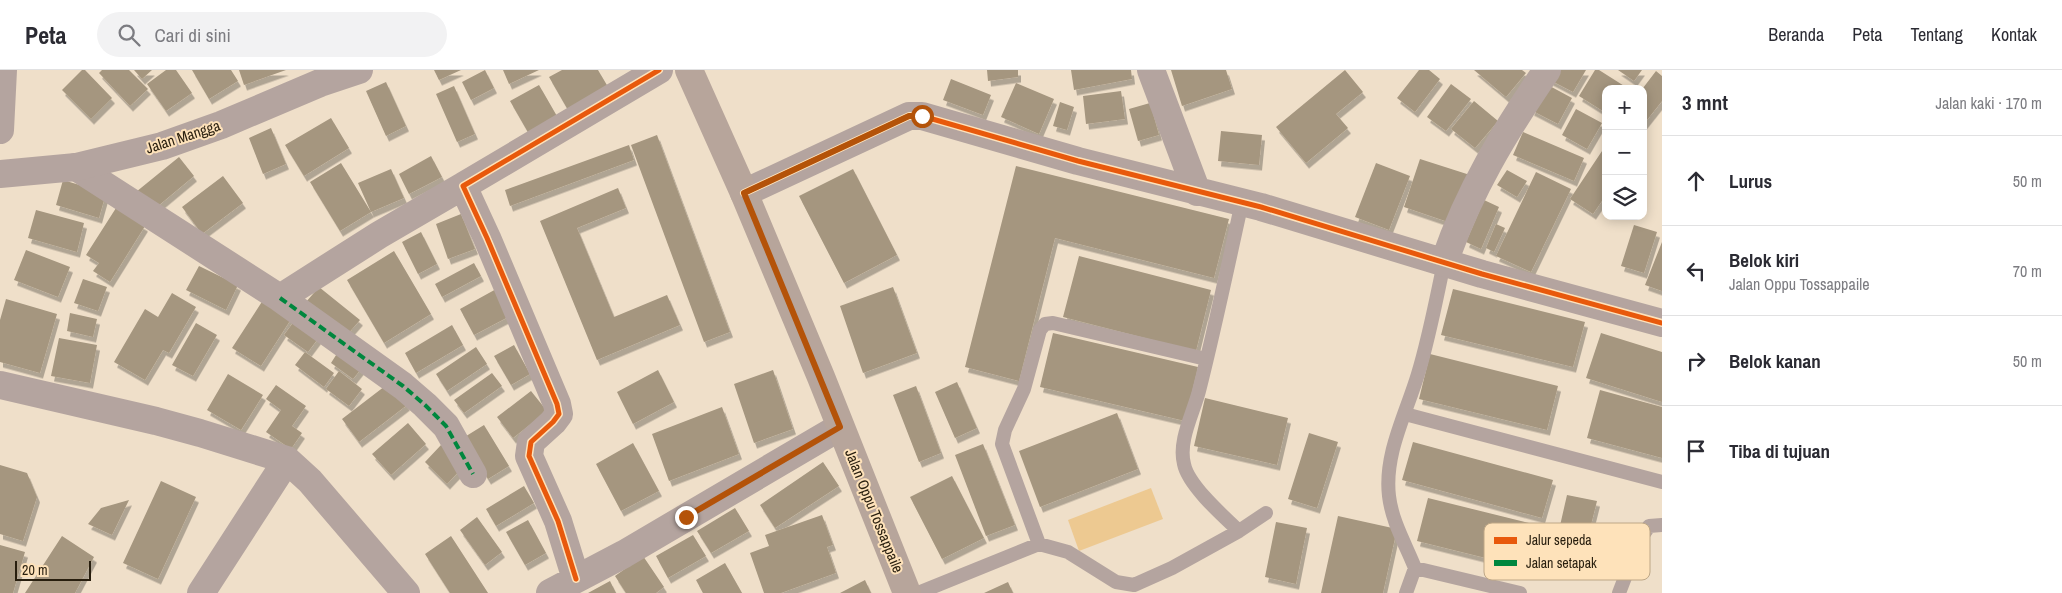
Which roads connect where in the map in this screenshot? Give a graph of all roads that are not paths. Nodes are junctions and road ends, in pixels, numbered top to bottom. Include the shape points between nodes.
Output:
1 (3, 70) edge
2 (359, 70) edge
3 (659, 70) edge
4 (688, 70) edge
5 (1150, 70) edge
6 (1547, 70) edge
7 (316, 76) edge
8 (0, 130) edge
9 (76, 166) junction
10 (0, 174) edge
11 (463, 186) junction
12 (1197, 192) junction
13 (744, 193) junction
14 (1242, 202) junction
15 (1444, 263) junction
16 (280, 298) junction
17 (1662, 323) edge
18 (1206, 359) junction
19 (0, 385) edge
20 (1405, 414) junction
21 (840, 427) junction
22 (287, 460) junction
23 (473, 474) dead end
24 (1662, 482) edge
25 (1266, 512) dead end
26 (1238, 531) junction
27 (1039, 544) junction
28 (1415, 568) junction
29 (576, 579) junction
30 (1624, 580) edge
31 (201, 593) edge
32 (406, 593) edge
33 (550, 593) edge
34 (907, 593) edge
35 (918, 593) edge
36 (1406, 593) edge
37 (1520, 593) edge
38 (1619, 593) edge

1 - 8 street
2 - 7 street, Jalan Mangga
3 - 11 street
4 - 13 main road, Jalan Oppu Tossappaile
5 - 12 street
6 - 15 street via 1512,120 1473,190
7 - 9 street, Jalan Mangga via 221,125 170,143
9 - 10 street, Jalan Mangga
9 - 16 street
11 - 16 street
11 - 29 street via 556,404 558,414 531,442 529,456 558,521
12 - 13 street via 1078,162 937,120 909,116
12 - 14 street
13 - 21 main road, Jalan Oppu Tossappaile
14 - 15 street
14 - 18 lane
15 - 17 street
15 - 20 lane
16 - 23 street via 425,404 446,426
18 - 26 lane via 1182,449 1184,464 1187,474
18 - 27 lane via 1053,323 1045,324 1040,330 1024,388 1002,444
19 - 22 street via 174,426
20 - 24 lane
20 - 28 lane via 1394,444 1389,495 1394,518
21 - 29 street
21 - 34 main road, Jalan Oppu Tossappaile
22 - 31 street
22 - 32 street via 310,481
25 - 26 lane
26 - 27 lane via 1134,585 1116,582 1068,552
27 - 35 lane
28 - 36 lane
28 - 37 lane
29 - 33 street
30 - 38 lane

